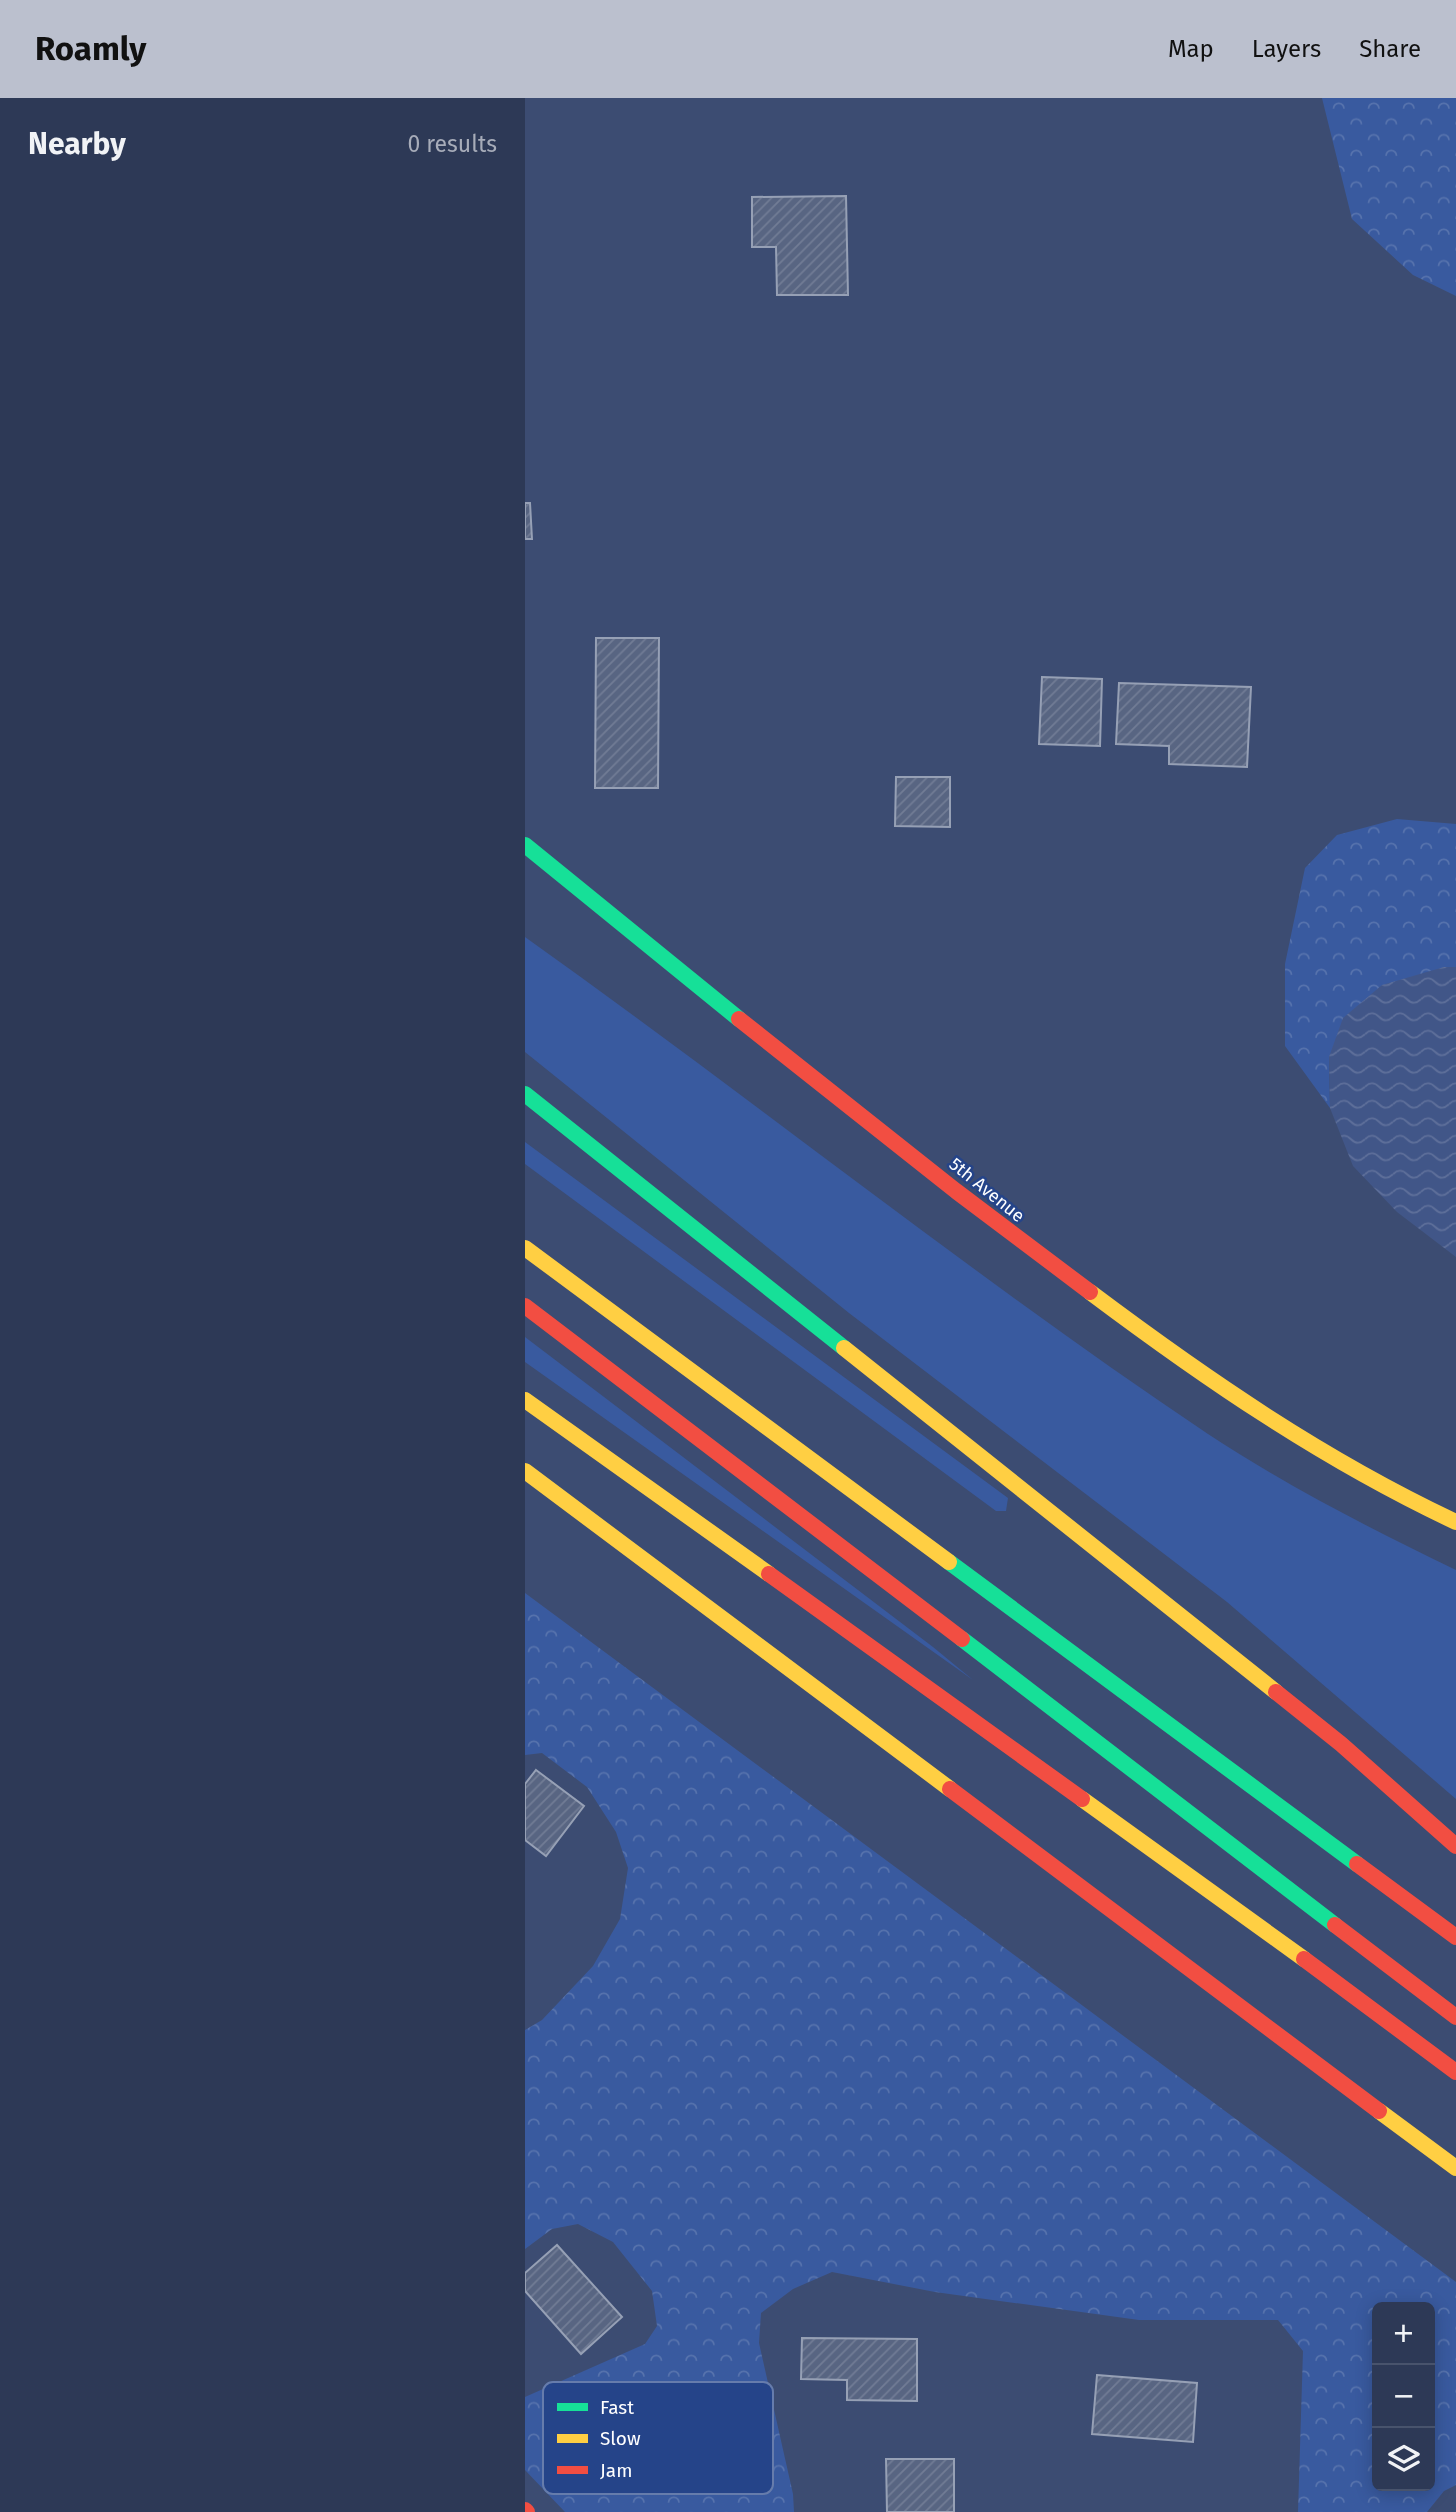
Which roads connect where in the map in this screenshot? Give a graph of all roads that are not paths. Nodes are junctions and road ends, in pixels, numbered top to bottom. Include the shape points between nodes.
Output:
1 (525, 845) edge
2 (525, 1094) edge
3 (525, 1248) edge
4 (525, 1306) edge
5 (525, 1400) edge
6 (525, 1471) edge
7 (1456, 1521) edge
8 (1456, 1846) edge
9 (1456, 1937) edge
10 (1456, 2017) edge
11 (1456, 2072) edge
12 (1456, 2168) edge

1 - 7 main road, 5th Avenue via 1021,1242 1206,1377 1325,1455
2 - 8 main road via 1341,1744
3 - 9 main road
4 - 10 main road
5 - 11 main road via 1216,1894
6 - 12 main road

